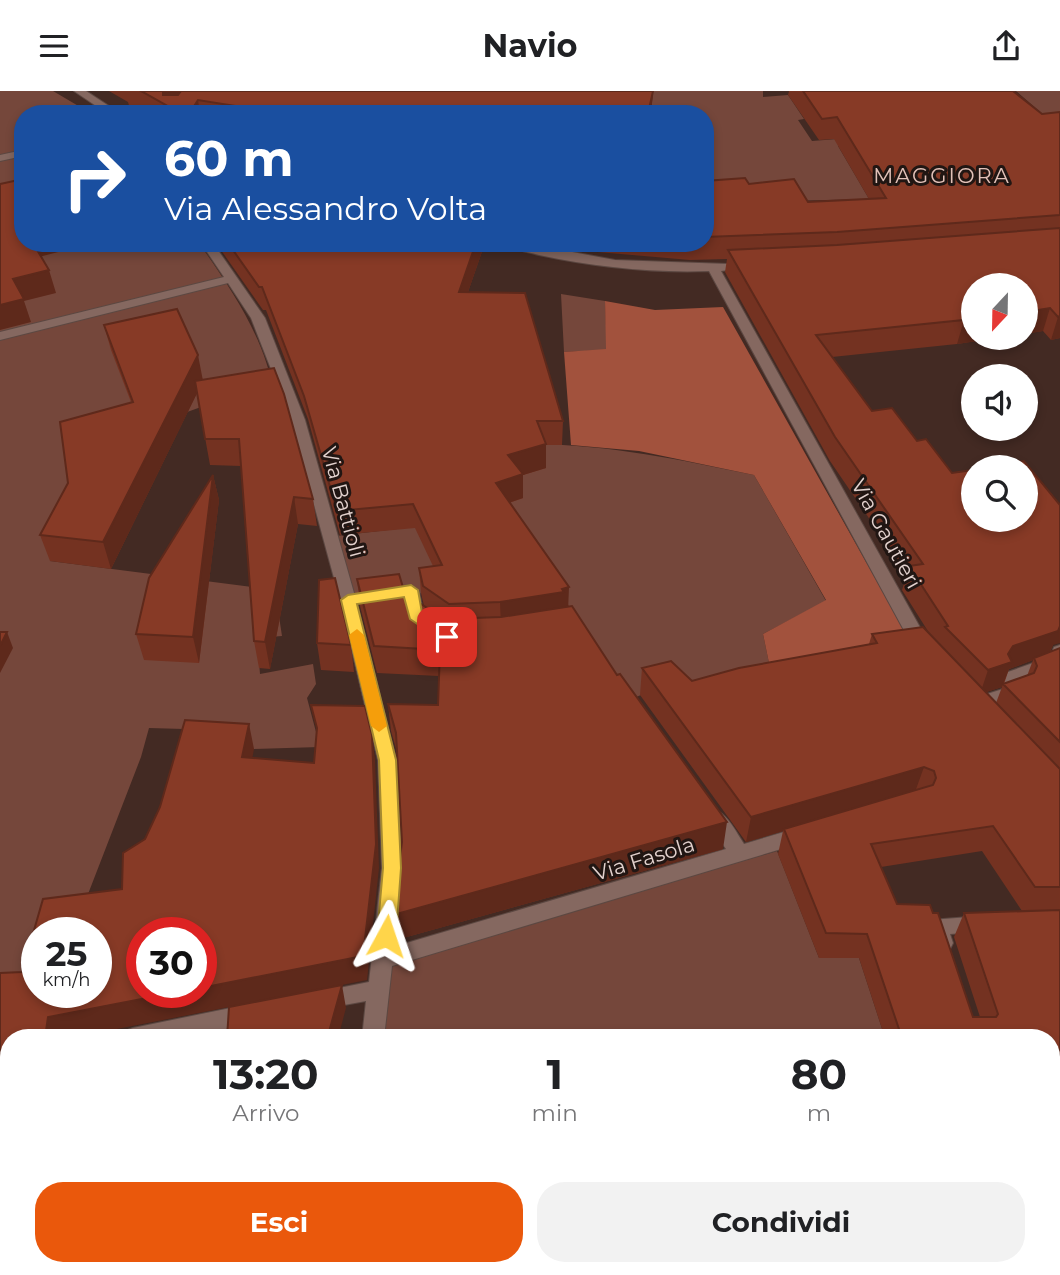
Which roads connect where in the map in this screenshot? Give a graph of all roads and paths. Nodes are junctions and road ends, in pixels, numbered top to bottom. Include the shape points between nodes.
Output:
1 (79, 91) edge
2 (102, 105) edge
3 (213, 252) edge
4 (550, 252) edge
5 (739, 266) edge
6 (713, 267) junction
7 (231, 279) junction
8 (0, 336) edge
9 (348, 600) junction
10 (436, 630) edge
11 (1060, 651) edge
12 (934, 662) edge
13 (992, 724) edge
14 (701, 798) edge
15 (821, 829) edge
16 (740, 853) junction
17 (1006, 924) edge
18 (384, 958) junction
19 (949, 963) edge
20 (380, 989) junction
21 (301, 1005) edge
22 (275, 1010) edge
23 (179, 1029) edge
24 (374, 1029) edge

1 - 2 street
3 - 7 street, Via Battioli
4 - 6 street via 655,267
5 - 6 street
6 - 12 street, Via Gautieri
7 - 8 street
7 - 9 street, Via Battioli via 258,318 298,420
9 - 10 street via 411,590 415,615
9 - 18 street, Via Battioli via 387,760 392,868
11 - 13 street via 1057,661 1011,677 1016,691 970,700
14 - 16 street
15 - 16 street, Via Fasola
16 - 18 street, Via Fasola
17 - 19 street via 937,926
18 - 20 street, Via Battioli
20 - 21 street
20 - 24 street, Via Battioli
22 - 23 street

